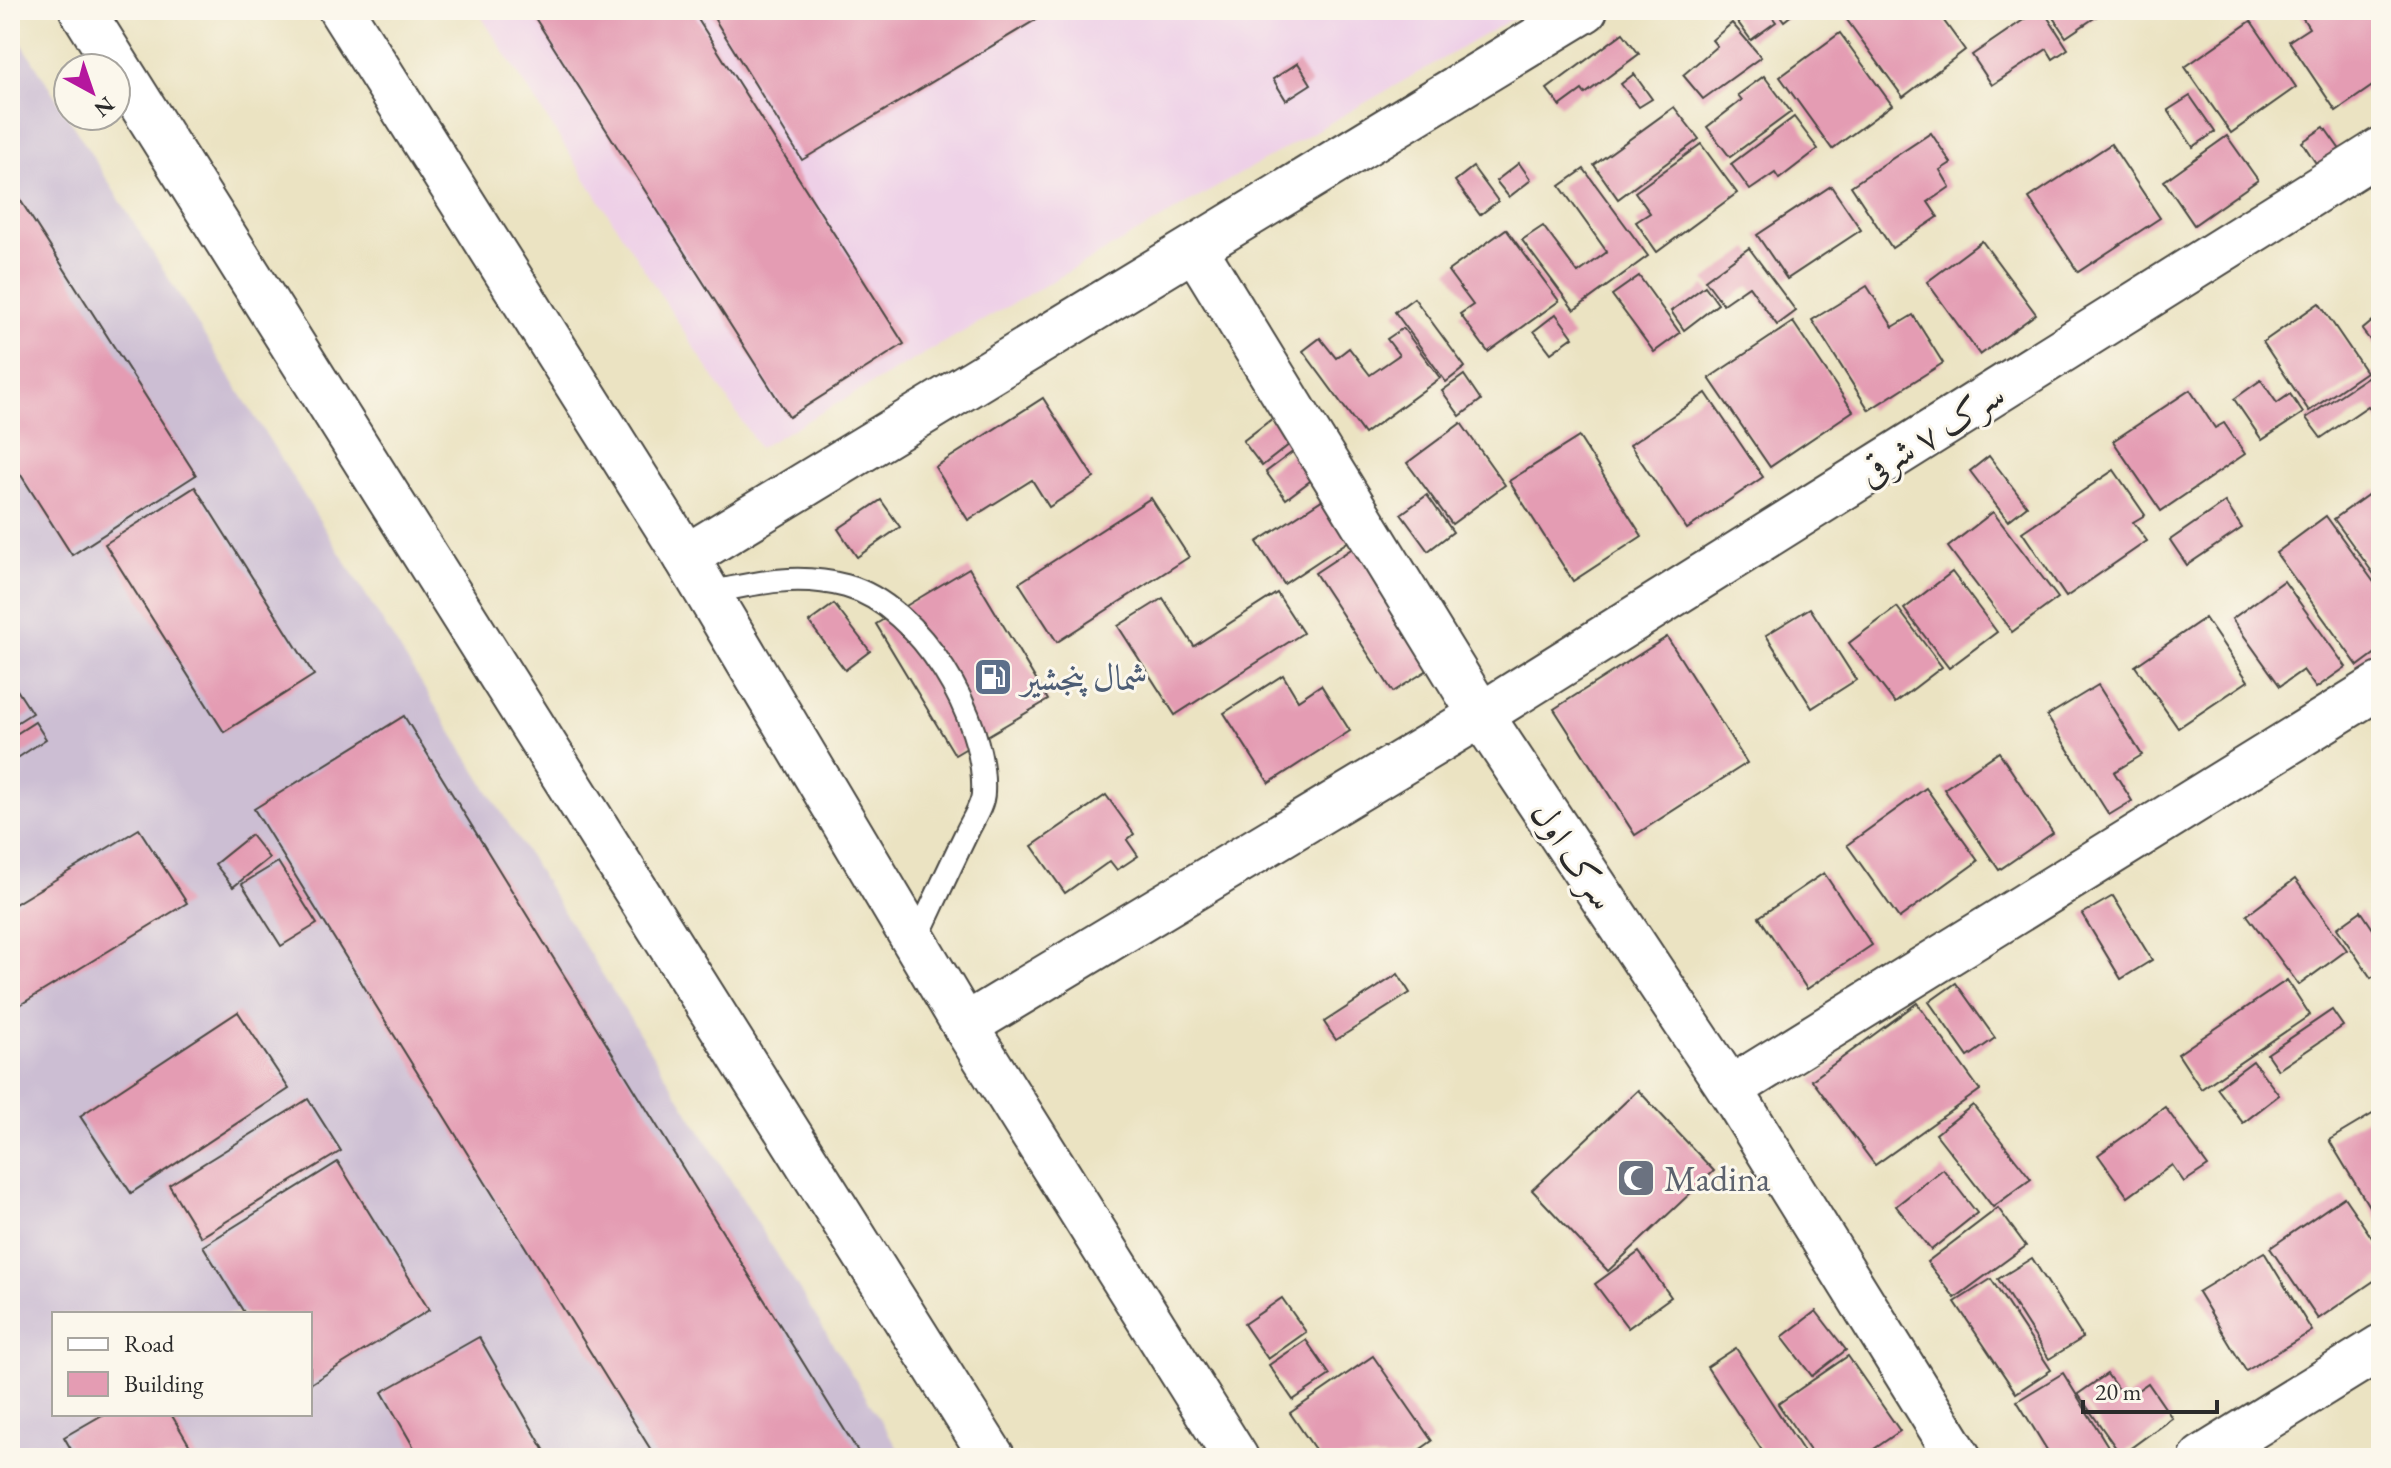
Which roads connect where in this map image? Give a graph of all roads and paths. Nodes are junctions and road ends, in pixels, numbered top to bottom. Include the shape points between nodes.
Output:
1 (82, 10) edge
2 (341, 10) edge
3 (1585, 10) edge
4 (2381, 150) edge
5 (1195, 249) junction
6 (697, 575) junction
7 (2381, 685) edge
8 (1481, 715) junction
9 (915, 942) junction
10 (965, 1026) junction
11 (1730, 1089) junction
12 (2381, 1347) edge
13 (993, 1458) edge
14 (1236, 1458) edge
15 (1959, 1458) edge
16 (2202, 1458) edge

1 - 13 street
2 - 6 street
3 - 5 street
4 - 8 street, سرک ۷ شرقی
5 - 6 street
5 - 8 street, سرک‌ اول
6 - 9 street
6 - 9 lane via 784,577 848,586 884,605 918,636 951,681 978,738 984,796
7 - 11 street
8 - 10 street, سرک ۷ شرقی
8 - 11 street, سرک‌ اول
9 - 10 street
10 - 14 street
11 - 15 street, سرک‌ اول
12 - 16 street

